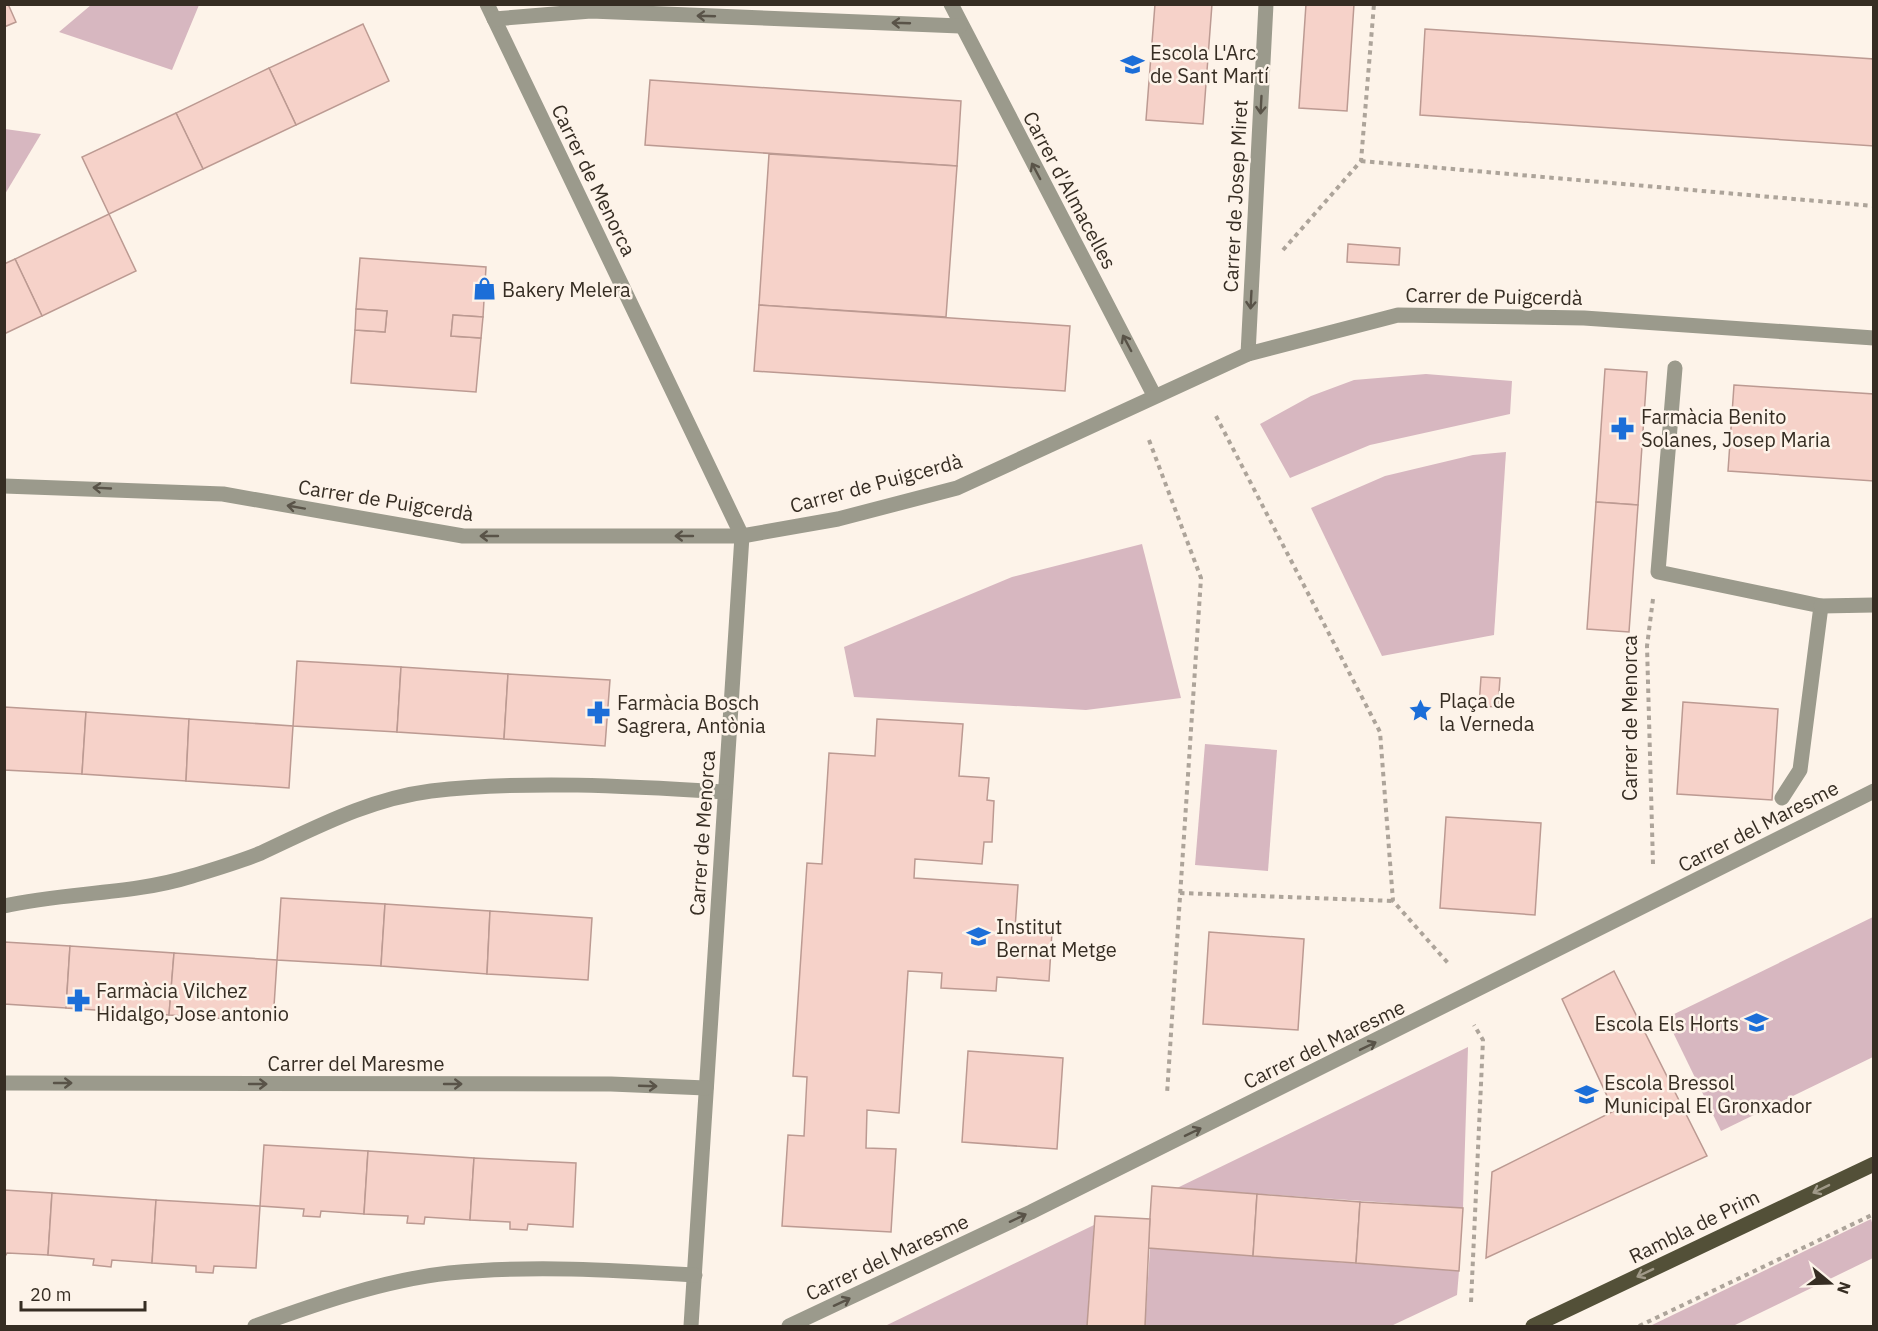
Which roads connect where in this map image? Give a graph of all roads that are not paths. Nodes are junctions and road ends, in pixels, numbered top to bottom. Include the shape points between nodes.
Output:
1 (487, 4) edge
2 (951, 4) edge
3 (1266, 4) edge
4 (494, 19) junction
5 (960, 26) junction
6 (1874, 338) edge
7 (1248, 354) junction
8 (1675, 368) dead end
9 (1154, 395) junction
10 (4, 486) edge
11 (742, 536) junction
12 (1874, 605) edge
13 (1821, 606) junction
14 (1874, 791) edge
15 (725, 792) junction
16 (1782, 798) dead end
17 (4, 906) edge
18 (4, 1083) edge
19 (706, 1088) junction
20 (1874, 1164) edge
21 (695, 1275) junction
22 (255, 1326) edge
23 (691, 1326) edge
24 (789, 1326) edge
25 (1533, 1326) edge

1 - 4 street, Carrer de Menorca
2 - 5 street, Carrer d'Almacelles
3 -> 7 street, Carrer de Josep Miret
5 -> 4 street via 591,11
4 - 11 street, Carrer de Menorca
9 -> 5 street, Carrer d'Almacelles
6 - 7 street, Carrer de Puigcerdà via 1584,318 1398,315
7 - 9 street, Carrer de Puigcerdà
8 - 13 street via 1658,572
9 - 11 street, Carrer de Puigcerdà via 957,488 838,519
11 -> 10 street, Carrer de Puigcerdà via 463,536 223,494
11 - 15 street, Carrer de Menorca
12 - 13 street
13 - 16 street via 1800,770
24 -> 14 street, Carrer del Maresme via 1031,1212
15 - 17 street via 634,786 429,791 366,805 259,854 190,877 107,894
15 - 19 street, Carrer de Menorca
18 -> 19 street, Carrer del Maresme via 600,1084
19 - 21 street, Carrer de Menorca
20 -> 25 main road, Rambla de Prim
21 - 22 street via 530,1269 447,1273 333,1298
21 - 23 street, Carrer de Menorca

